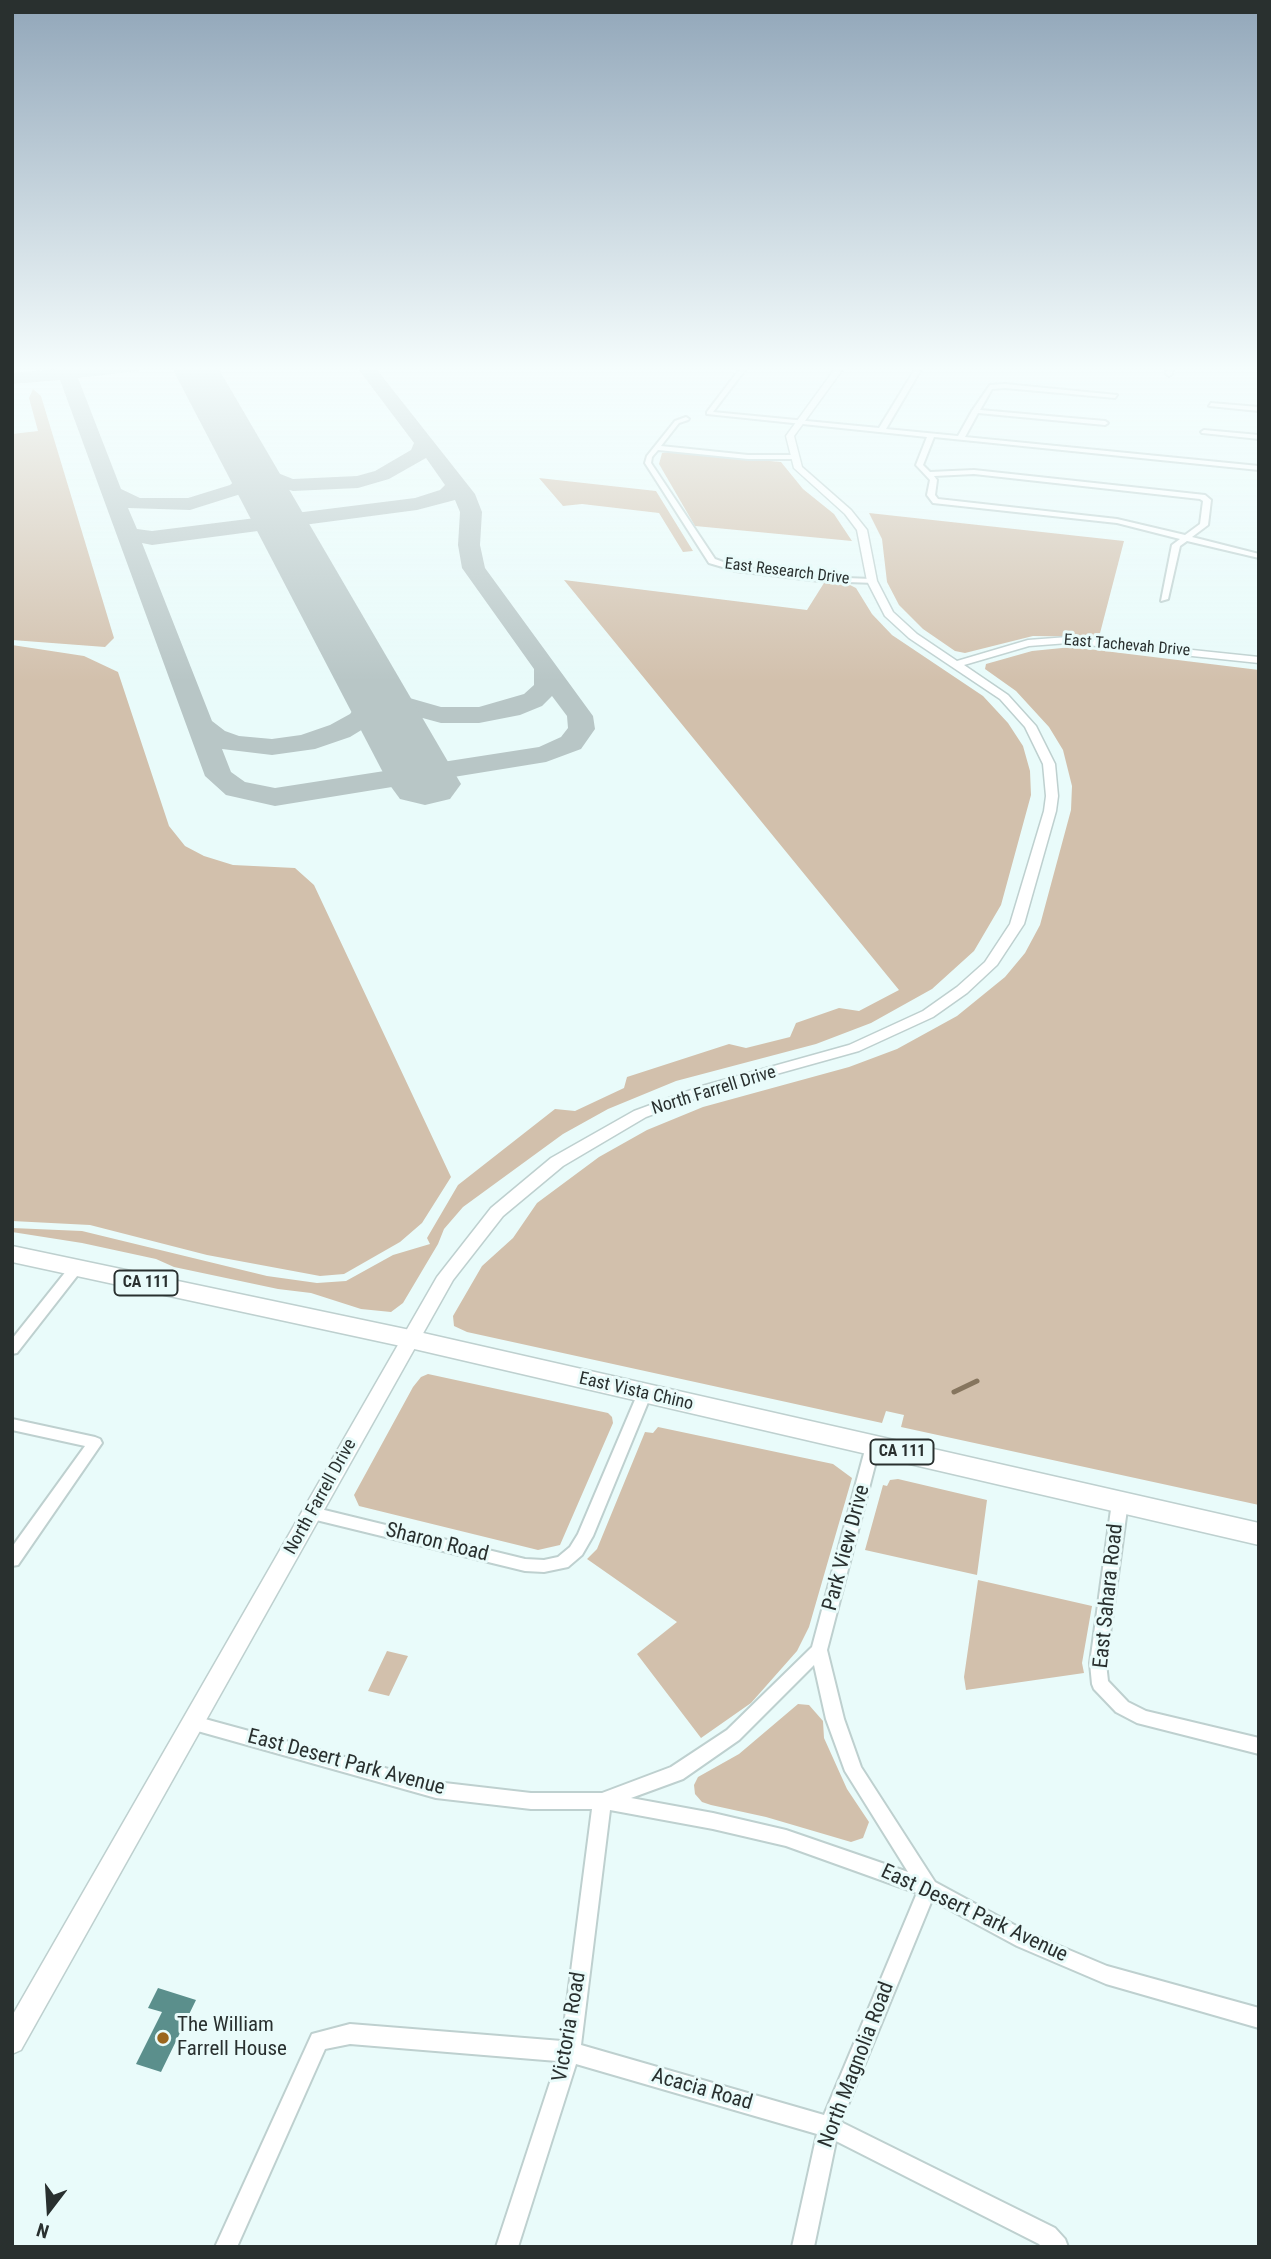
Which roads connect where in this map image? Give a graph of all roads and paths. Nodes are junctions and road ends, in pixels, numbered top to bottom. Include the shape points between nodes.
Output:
1 (653, 471) edge
2 (802, 471) edge
3 (927, 471) edge
4 (930, 474) junction
5 (1186, 538) junction
6 (1259, 556) edge
7 (872, 581) junction
8 (1164, 599) dead end
9 (1259, 660) edge
10 (957, 664) junction
11 (12, 1254) edge
12 (76, 1268) junction
13 (410, 1339) junction
14 (12, 1349) edge
15 (644, 1395) junction
16 (12, 1424) edge
17 (873, 1446) junction
18 (1120, 1502) junction
19 (312, 1513) junction
20 (1259, 1534) edge
21 (12, 1560) edge
22 (819, 1650) junction
23 (194, 1723) junction
24 (1259, 1746) edge
25 (602, 1801) junction
26 (928, 1888) junction
27 (1259, 2018) edge
28 (12, 2041) edge
29 (570, 2052) junction
30 (829, 2127) junction
31 (226, 2247) edge
32 (507, 2247) edge
33 (803, 2247) edge
34 (1057, 2247) edge

1 - 7 street, East Research Drive via 712,561 736,569
2 - 7 street, North Farrell Drive via 862,530
3 - 4 street
4 - 5 street via 934,480 931,495 936,501 1117,521
4 - 5 street via 974,472 1202,497 1207,500 1204,524
5 - 6 street
5 - 8 street via 1176,545
7 - 10 street, North Farrell Drive via 897,621 923,644
9 - 10 street, East Tachevah Drive via 1068,640 1028,643
10 - 13 street, North Farrell Drive via 993,687 1030,726 1046,754 1052,781 1050,811 1022,911 990,965 945,1003 883,1037 830,1057 671,1101 580,1146 497,1212 457,1260
11 - 12 main road, East Vista Chino / CA 111
12 - 13 main road, East Vista Chino / CA 111
12 - 14 street
13 - 15 main road, East Vista Chino / CA 111
13 - 19 street, North Farrell Drive
15 - 17 main road, East Vista Chino / CA 111
15 - 19 street, Sharon Road via 585,1536 562,1562 525,1565
16 - 21 street via 95,1443
17 - 18 main road, East Vista Chino / CA 111
17 - 22 street, Park View Drive
18 - 20 main road, East Vista Chino / CA 111
18 - 24 street, East Sahara Road via 1098,1663 1101,1684 1122,1707 1143,1718
19 - 23 street, North Farrell Drive
22 - 25 street via 733,1735 677,1773
22 - 26 street, Park View Drive via 835,1719 854,1771
23 - 25 street, East Desert Park Avenue via 436,1790 531,1801
23 - 28 street, North Farrell Drive
25 - 26 street, East Desert Park Avenue via 749,1828
25 - 29 street, Victoria Road
26 - 27 street, East Desert Park Avenue via 1024,1940 1106,1975
26 - 30 street, North Magnolia Road
29 - 30 street, Acacia Road
29 - 31 street, Acacia Road via 387,2034 351,2034 319,2041
29 - 32 street, Victoria Road
30 - 33 street, North Magnolia Road
30 - 34 street, Acacia Road via 1047,2236

